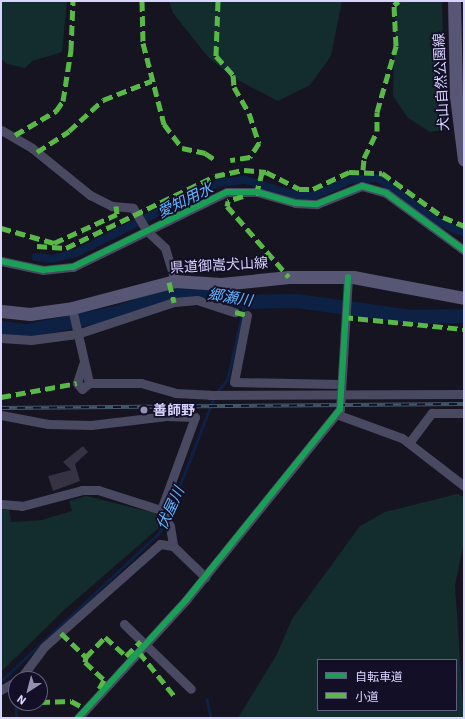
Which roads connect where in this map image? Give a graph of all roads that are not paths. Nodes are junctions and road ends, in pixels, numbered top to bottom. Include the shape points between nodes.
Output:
1 (455, 3) edge
2 (3, 134) edge
3 (464, 160) edge
4 (147, 231) junction
5 (464, 250) edge
6 (1, 261) edge
7 (348, 277) junction
8 (175, 281) junction
9 (464, 298) edge
10 (1, 311) edge
11 (73, 311) junction
12 (235, 312) dead end
13 (247, 314) dead end
14 (77, 334) junction
15 (1, 338) edge
16 (339, 384) junction
17 (339, 394) junction
18 (464, 394) edge
19 (464, 413) edge
20 (336, 414) junction
21 (1, 415) edge
22 (409, 443) junction
23 (464, 486) edge
24 (1, 504) edge
25 (161, 510) junction
26 (173, 546) junction
27 (205, 577) junction
28 (124, 624) dead end
29 (145, 645) junction
30 (26, 671) edge
31 (191, 689) dead end
32 (78, 718) edge

1 - 3 main road, 犬山自然公園線 via 456,96
2 - 4 street via 32,148 90,194 112,206 133,208
4 - 5 street via 228,192 257,192 295,203 317,204 362,186 386,193
4 - 6 street via 73,267 43,270
4 - 8 street via 165,248
7 - 8 main road, 県道御嵩犬山線 via 289,277 221,284
7 - 9 main road, 県道御嵩犬山線
7 - 16 street via 344,299
8 - 11 main road, 県道御嵩犬山線
10 - 11 main road, 県道御嵩犬山線 via 30,314
11 - 14 street
12 - 14 street via 197,300 174,302
13 - 16 street via 234,382
14 - 15 street via 31,340
14 - 17 street via 89,383 141,383 175,393 221,396
16 - 17 street
17 - 18 street
17 - 20 street
19 - 22 street via 432,414
20 - 22 street
20 - 27 street via 306,447
21 - 25 street via 48,424 84,425 120,424 166,416 195,417
22 - 23 street
24 - 25 street via 22,506 82,490 98,490
25 - 26 street via 170,526
26 - 27 street
26 - 30 street via 160,544 121,577 44,647
27 - 29 street
28 - 29 street
29 - 31 street
29 - 32 street

